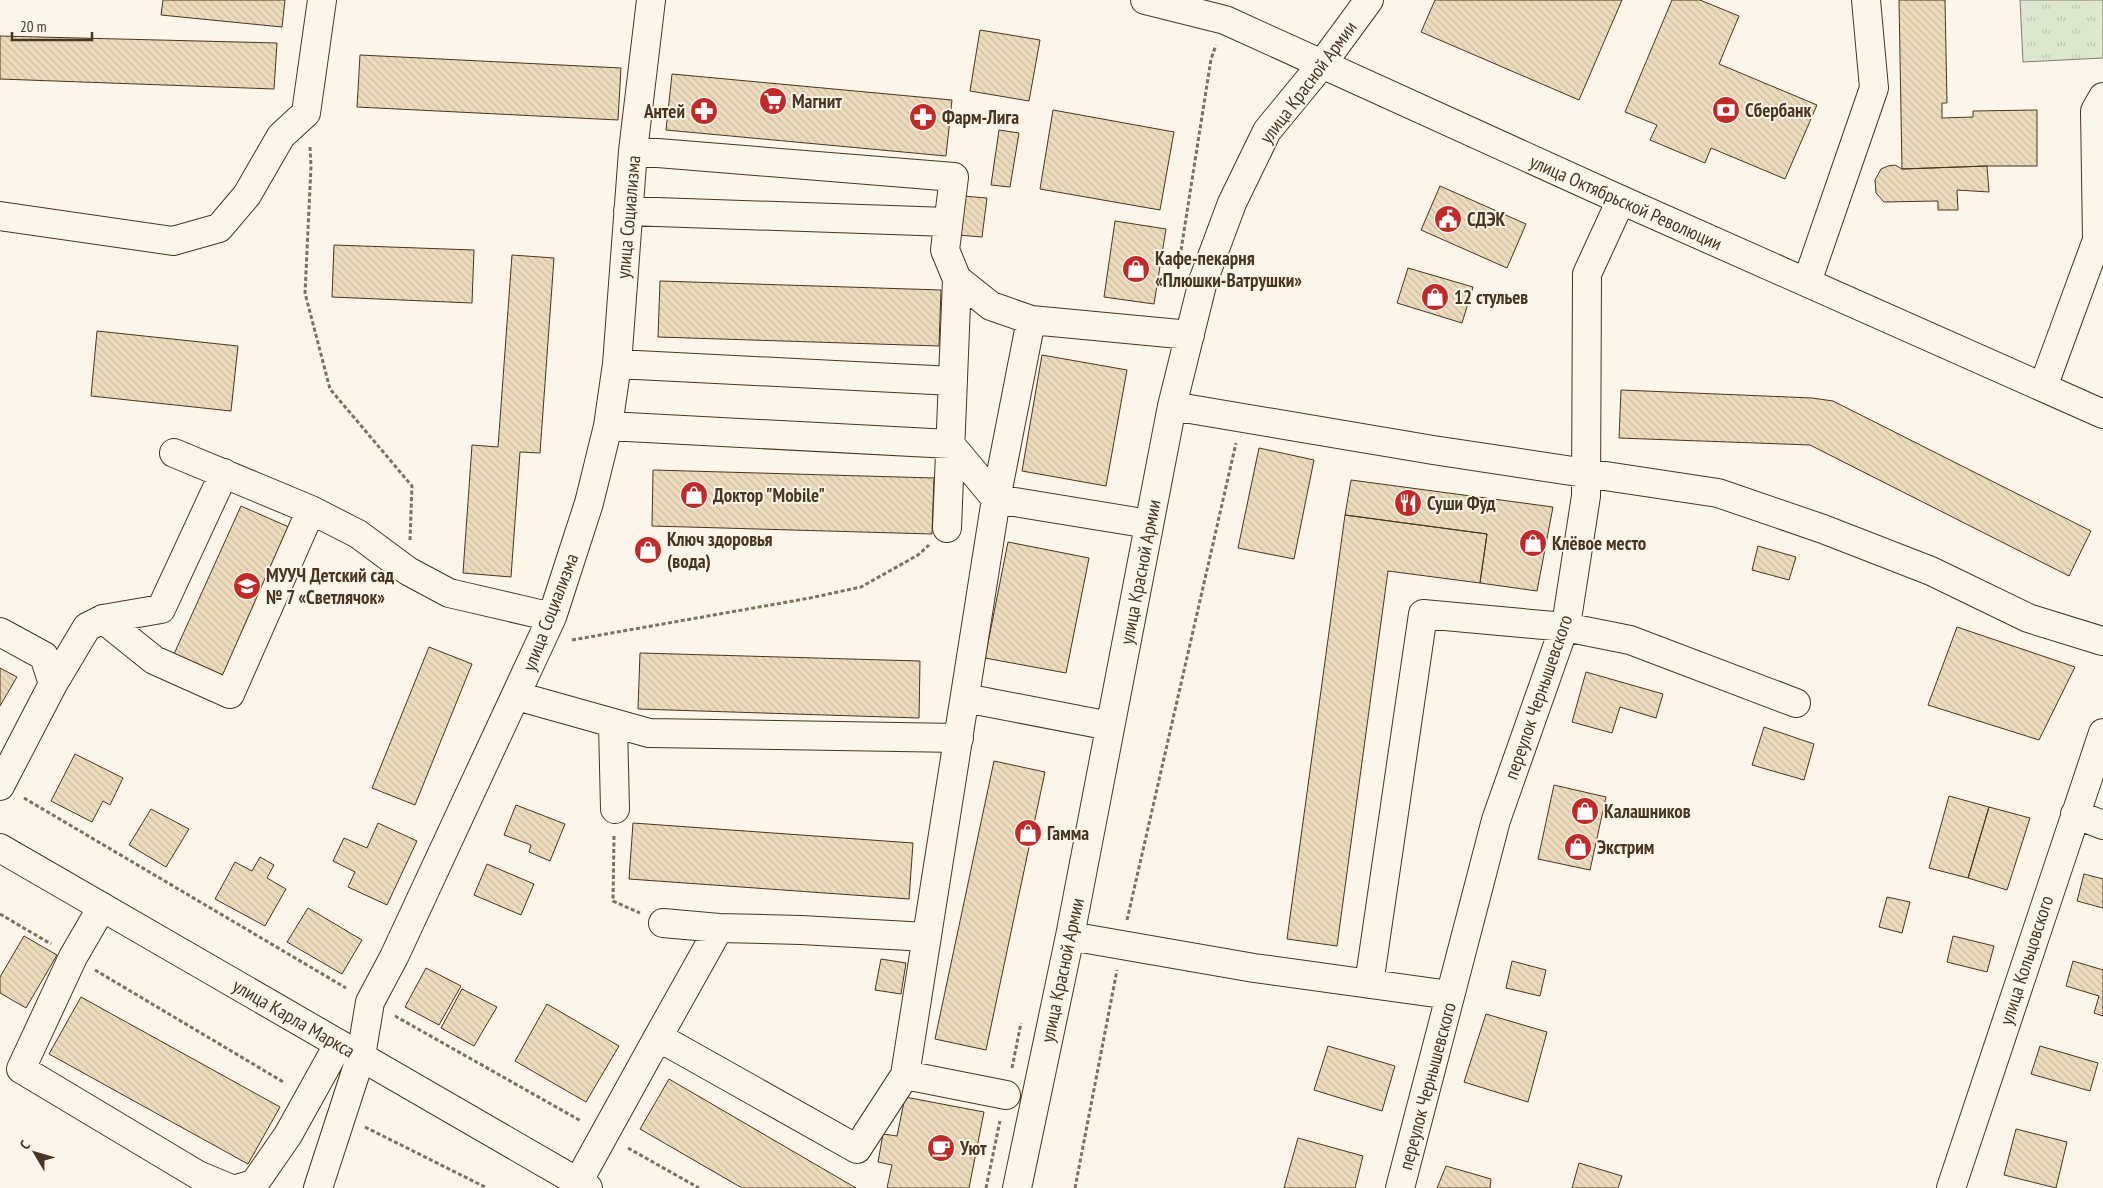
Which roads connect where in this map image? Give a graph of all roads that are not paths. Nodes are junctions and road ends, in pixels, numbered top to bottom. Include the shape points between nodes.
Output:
1 (322, 0) edge
2 (651, 0) edge
3 (1145, 0) edge
4 (1369, 0) edge
5 (1866, 0) edge
6 (1322, 64) junction
7 (2103, 97) edge
8 (633, 150) junction
9 (1620, 200) junction
10 (628, 211) junction
11 (0, 216) edge
12 (2100, 219) edge
13 (948, 222) junction
14 (957, 279) junction
15 (1807, 282) junction
16 (1031, 320) junction
17 (1190, 335) junction
18 (617, 364) junction
19 (953, 381) junction
20 (2043, 387) junction
21 (1172, 406) junction
22 (2103, 414) edge
23 (608, 426) junction
24 (950, 444) junction
25 (174, 453) dead end
26 (1586, 472) junction
27 (224, 473) junction
28 (996, 498) junction
29 (312, 510) junction
30 (1149, 524) junction
31 (947, 528) road end
32 (552, 617) junction
33 (103, 619) junction
34 (1565, 627) junction
35 (0, 632) edge
36 (2103, 641) edge
37 (53, 684) junction
38 (517, 696) junction
39 (965, 698) junction
40 (1796, 703) dead end
41 (613, 724) junction
42 (1110, 726) junction
43 (2103, 732) edge
44 (959, 738) junction
45 (0, 786) edge
46 (615, 809) road end
47 (2075, 814) junction
48 (2103, 825) edge
49 (0, 848) edge
50 (102, 907) junction
51 (663, 923) road end
52 (720, 928) junction
53 (1070, 936) junction
54 (927, 937) junction
55 (1369, 984) junction
56 (1450, 995) junction
57 (658, 1037) junction
58 (350, 1050) junction
59 (905, 1075) junction
60 (1006, 1095) dead end
61 (583, 1185) edge
62 (229, 1188) edge
63 (240, 1188) edge
64 (318, 1188) edge
65 (1017, 1188) edge
66 (1400, 1188) edge
67 (1951, 1188) edge

1 - 11 street via 306,113 281,136 247,195 219,228 173,241
2 - 8 street, улица Социализма
3 - 6 street, улица Октябрьской Революции via 1225,20
4 - 6 street, улица Красной Армии
5 - 15 street via 1874,88
6 - 9 street, улица Октябрьской Революции
6 - 17 street, улица Красной Армии via 1266,130 1232,203 1203,282
7 - 12 street via 2095,111
8 - 10 street, улица Социализма
8 - 13 street via 954,177
9 - 15 street, улица Октябрьской Революции
9 - 26 street, переулок Чернышевского via 1588,274
10 - 13 street
10 - 18 street, улица Социализма
12 - 20 street via 2097,240
13 - 14 street via 945,250
14 - 16 street via 992,306
14 - 19 street
15 - 20 street, улица Октябрьской Революции
16 - 17 street
16 - 28 street
17 - 21 street, улица Красной Армии
18 - 19 street
18 - 23 street, улица Социализма
19 - 24 street
20 - 22 street, улица Октябрьской Революции
21 - 26 street
21 - 30 street, улица Красной Армии
23 - 24 street
23 - 32 street, улица Социализма via 589,504
24 - 28 street
24 - 31 street
25 - 27 street
26 - 34 street, переулок Чернышевского via 1586,496
26 - 36 street via 1718,493 1931,571 2028,618
27 - 29 street
27 - 33 street via 161,609
28 - 30 street
28 - 39 street
29 - 32 street via 358,534 408,571 449,593
29 - 33 street via 230,694 154,660
30 - 42 street, улица Красной Армии
32 - 38 street, улица Социализма
33 - 37 street via 87,628
34 - 40 street via 1630,640
34 - 55 street via 1423,614
34 - 56 street, переулок Чернышевского via 1496,820
35 - 37 street via 44,656
37 - 45 street
38 - 41 street
38 - 58 street, улица Социализма
39 - 42 street
39 - 44 street
41 - 44 street via 649,733
41 - 46 street
42 - 53 street, улица Красной Армии
43 - 47 street, улица Кольцовского
44 - 54 street
47 - 48 street
47 - 67 street, улица Кольцовского
49 - 50 street, улица Карла Маркса
50 - 58 street, улица Карла Маркса
50 - 62 street via 73,957 21,1069 198,1175
51 - 52 street
52 - 54 street
52 - 57 street
53 - 55 street
53 - 65 street, улица Красной Армии
54 - 59 street
55 - 56 street
56 - 66 street, переулок Чернышевского
57 - 59 street via 857,1149
57 - 61 street via 604,1134
58 - 61 street, улица Карла Маркса
58 - 63 street via 309,1098 254,1184
58 - 64 street, улица Социализма via 342,1116
59 - 60 street

